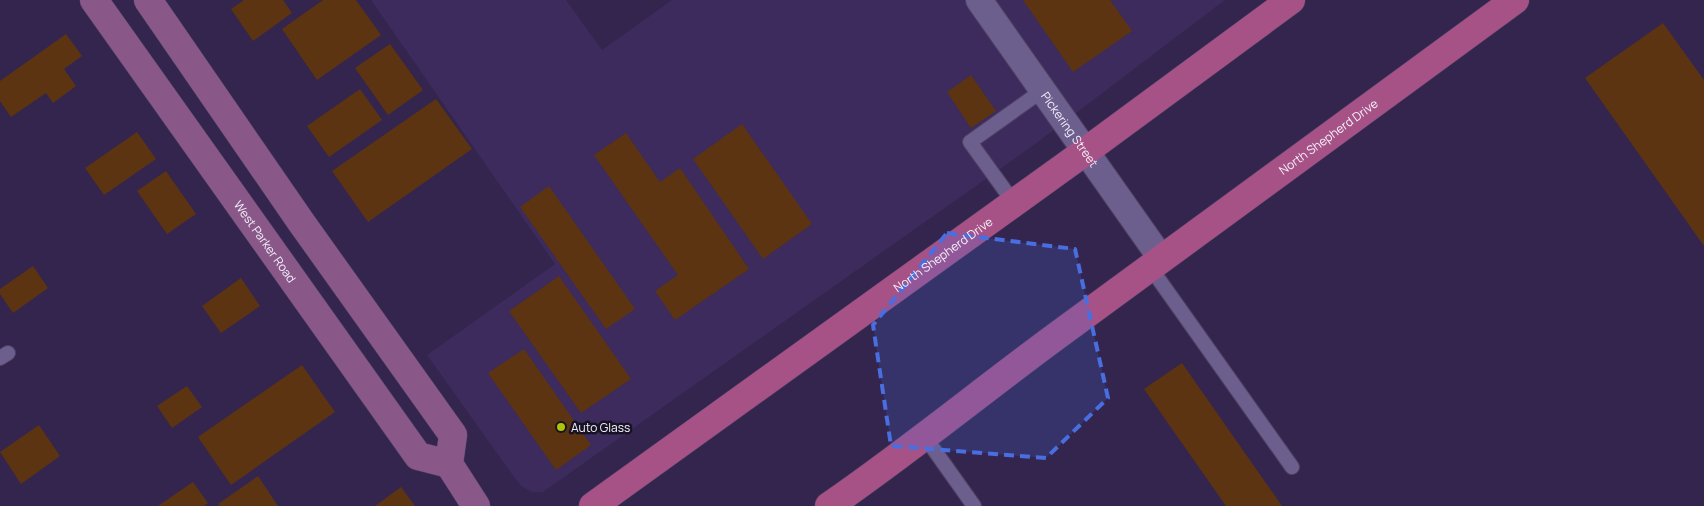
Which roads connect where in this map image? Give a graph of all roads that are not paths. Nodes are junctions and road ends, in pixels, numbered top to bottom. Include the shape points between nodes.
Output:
1 (94, 0) edge
2 (148, 0) edge
3 (979, 0) edge
4 (1291, 0) edge
5 (1515, 0) edge
6 (1043, 90) junction
7 (1086, 151) junction
8 (1014, 203) junction
9 (301, 222) junction
10 (270, 246) junction
11 (1156, 262) junction
12 (925, 437) junction
13 (449, 464) junction
14 (1292, 467) dead end
15 (476, 506) edge
16 (593, 506) edge
17 (829, 506) edge
18 (974, 506) edge

1 - 10 main road, West Parker Road
2 - 9 main road
3 - 6 street, Pickering Street
4 - 7 main road, North Shepherd Drive
5 - 11 main road, North Shepherd Drive
6 - 7 street, Pickering Street
6 - 8 lane via 970,142
7 - 8 main road, North Shepherd Drive
7 - 11 street, Pickering Street
8 - 16 main road, North Shepherd Drive
9 - 10 main road
9 - 13 main road via 453,435
10 - 13 main road, West Parker Road via 418,456
11 - 12 main road, North Shepherd Drive
11 - 14 lane
12 - 17 main road, North Shepherd Drive
12 - 18 lane
13 - 15 main road

